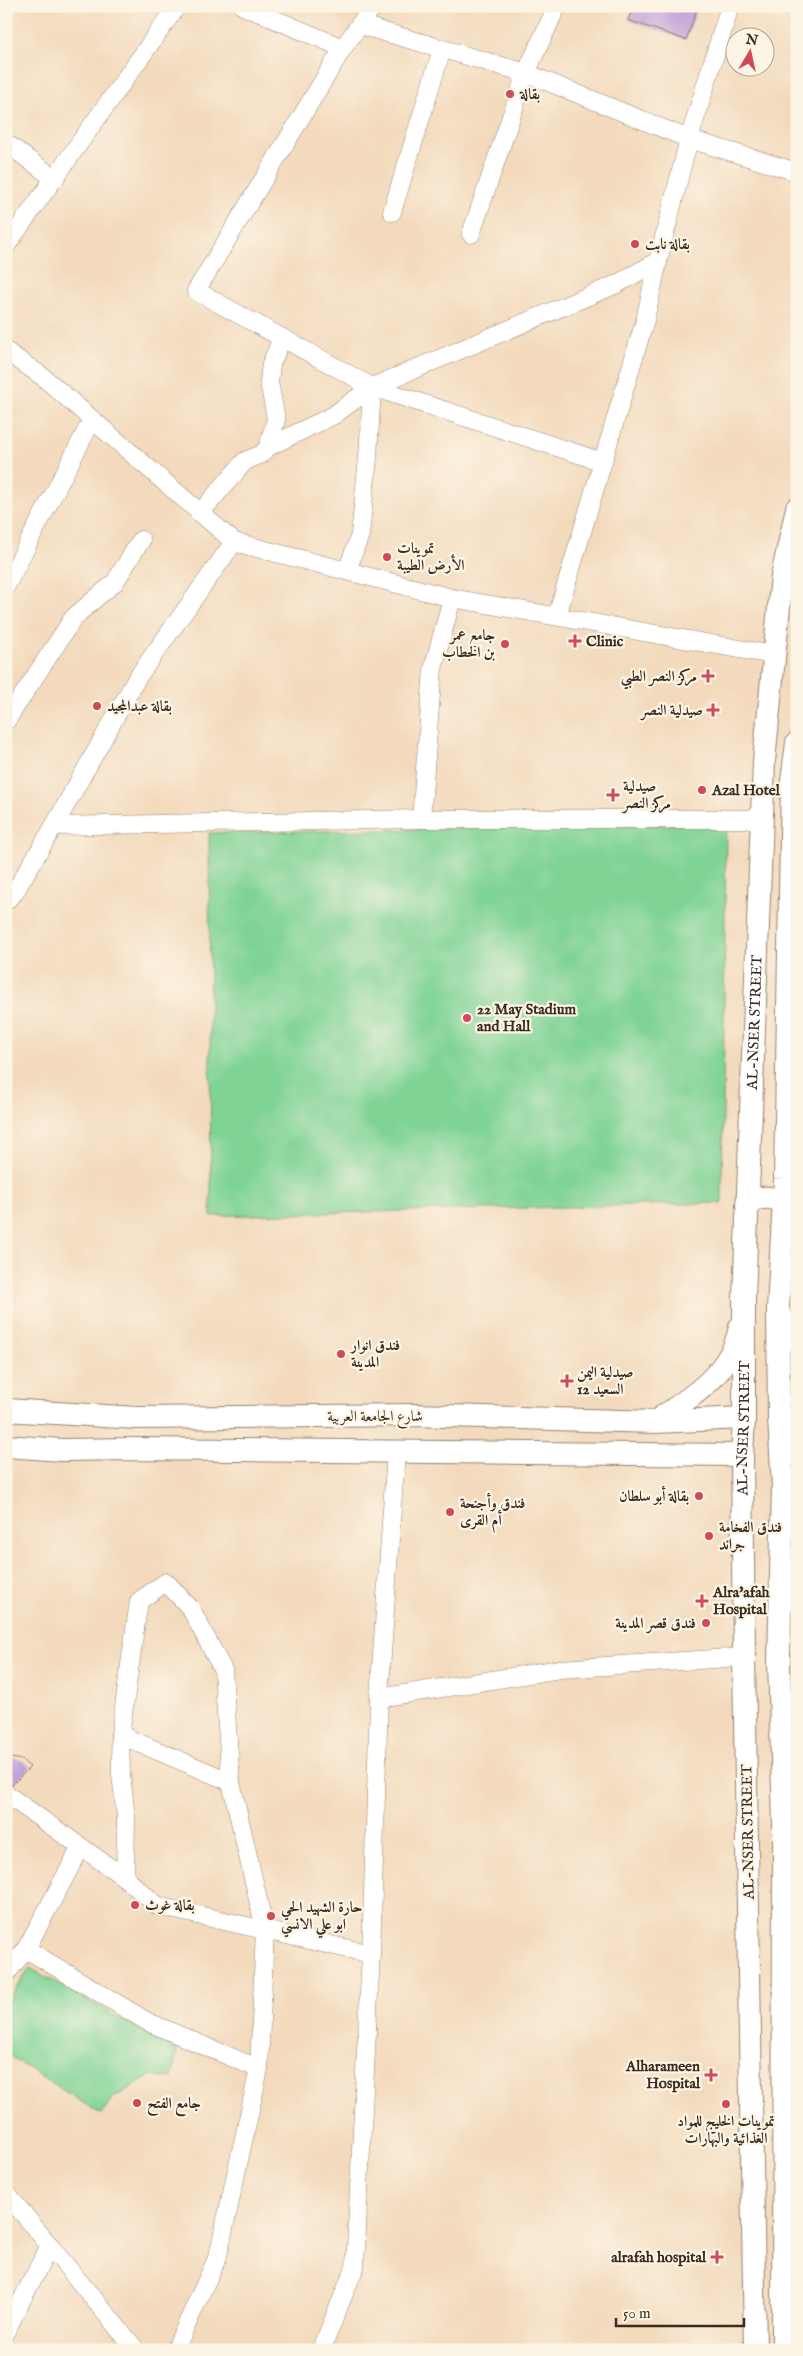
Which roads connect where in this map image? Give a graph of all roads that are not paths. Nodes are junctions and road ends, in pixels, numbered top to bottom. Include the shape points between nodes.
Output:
1 (177, 6) edge
2 (243, 6) edge
3 (373, 6) edge
4 (556, 6) edge
5 (730, 6) edge
6 (360, 25) junction
7 (343, 48) junction
8 (442, 49) junction
9 (526, 73) junction
10 (689, 139) junction
11 (6, 143) edge
12 (797, 172) edge
13 (55, 179) junction
14 (392, 212) dead end
15 (471, 234) dead end
16 (6, 246) edge
17 (658, 261) junction
18 (282, 338) junction
19 (6, 351) edge
20 (372, 387) junction
21 (92, 420) junction
22 (268, 447) junction
23 (603, 462) junction
24 (797, 508) edge
25 (200, 513) junction
26 (141, 540) dead end
27 (234, 542) junction
28 (347, 571) junction
29 (6, 586) edge
30 (452, 598) junction
31 (557, 616) junction
32 (773, 655) junction
33 (6, 721) edge
34 (797, 742) edge
35 (422, 819) junction
36 (762, 819) junction
37 (54, 826) junction
38 (6, 901) edge
39 (749, 1156) junction
40 (785, 1158) junction
41 (784, 1202) junction
42 (747, 1204) junction
43 (744, 1299) junction
44 (778, 1310) junction
45 (797, 1342) edge
46 (6, 1410) edge
47 (744, 1418) junction
48 (788, 1419) edge
49 (655, 1422) junction
50 (6, 1446) edge
51 (396, 1451) junction
52 (653, 1454) junction
53 (742, 1455) junction
54 (789, 1455) edge
55 (742, 1480) junction
56 (790, 1488) edge
57 (788, 1569) edge
58 (744, 1657) junction
59 (379, 1698) junction
60 (120, 1734) junction
61 (789, 1772) edge
62 (747, 1774) junction
63 (231, 1782) junction
64 (6, 1794) edge
65 (784, 1824) junction
66 (748, 1827) junction
67 (81, 1847) junction
68 (125, 1878) junction
69 (265, 1930) junction
70 (26, 1949) junction
71 (371, 1954) junction
72 (8, 1966) edge
73 (259, 2069) junction
74 (6, 2193) edge
75 (50, 2245) junction
76 (790, 2323) edge
77 (6, 2331) edge
78 (136, 2350) edge
79 (175, 2350) edge
80 (321, 2350) edge
81 (755, 2350) edge
82 (783, 2350) edge

1 - 13 street
2 - 7 street
3 - 6 street
4 - 9 street
5 - 10 street
6 - 7 street
6 - 8 street
7 - 18 street via 196,291
8 - 9 street
8 - 14 street
9 - 10 street
9 - 15 street
10 - 12 street
10 - 17 street
11 - 13 street
13 - 16 street
17 - 20 street via 617,284
17 - 23 street via 646,320
18 - 20 street
18 - 22 street via 269,382 276,419
19 - 21 street via 43,377
20 - 22 street via 334,414
20 - 23 street
20 - 28 street via 360,535
21 - 25 street
21 - 29 street
22 - 25 street via 262,454 245,461
23 - 31 street
24 - 32 main road, AL-NSER STREET via 782,576
25 - 27 street
26 - 33 street via 115,582 74,617
27 - 28 street
27 - 37 street via 136,678
28 - 30 street
30 - 31 street
30 - 35 street via 433,669
31 - 32 street
32 - 36 main road, AL-NSER STREET
34 - 40 main road via 792,780
35 - 36 street
35 - 37 street
36 - 39 main road, AL-NSER STREET
37 - 38 street
39 - 40 main road via 754,1162 767,1166
39 - 42 main road, AL-NSER STREET
40 - 41 main road
41 - 42 main road via 769,1197
41 - 44 main road
42 - 43 main road, AL-NSER STREET
43 - 47 main road, AL-NSER STREET
43 - 49 main road via 738,1338 720,1368 706,1386
44 - 45 main road
44 - 48 main road
46 - 49 main road, شارع الجامعة العربية via 136,1418 415,1416
47 - 49 main road, شارع الجامعة العربية
47 - 53 main road, AL-NSER STREET
48 - 54 main road
50 - 51 main road via 62,1450
51 - 52 main road
51 - 59 street
52 - 53 main road
52 - 55 main road via 722,1470
53 - 55 main road, AL-NSER STREET
54 - 56 main road
55 - 58 main road, AL-NSER STREET
56 - 57 main road
57 - 61 main road
58 - 59 street via 560,1669
58 - 62 main road, AL-NSER STREET
59 - 71 street
60 - 63 street
60 - 63 street via 139,1601 166,1582 191,1609 223,1670
60 - 68 street via 126,1817
61 - 62 main road via 766,1777
61 - 65 main road
62 - 66 main road, AL-NSER STREET
63 - 69 street
64 - 67 street
65 - 66 main road via 777,1813 757,1812
65 - 76 main road
66 - 81 main road, AL-NSER STREET
67 - 68 street
67 - 70 street
68 - 69 street via 158,1906
69 - 71 street
69 - 73 street
70 - 72 street
70 - 73 street via 148,2022
71 - 80 street via 355,2267
73 - 79 street via 218,2256
74 - 75 street
75 - 77 street
75 - 78 street
76 - 82 main road

